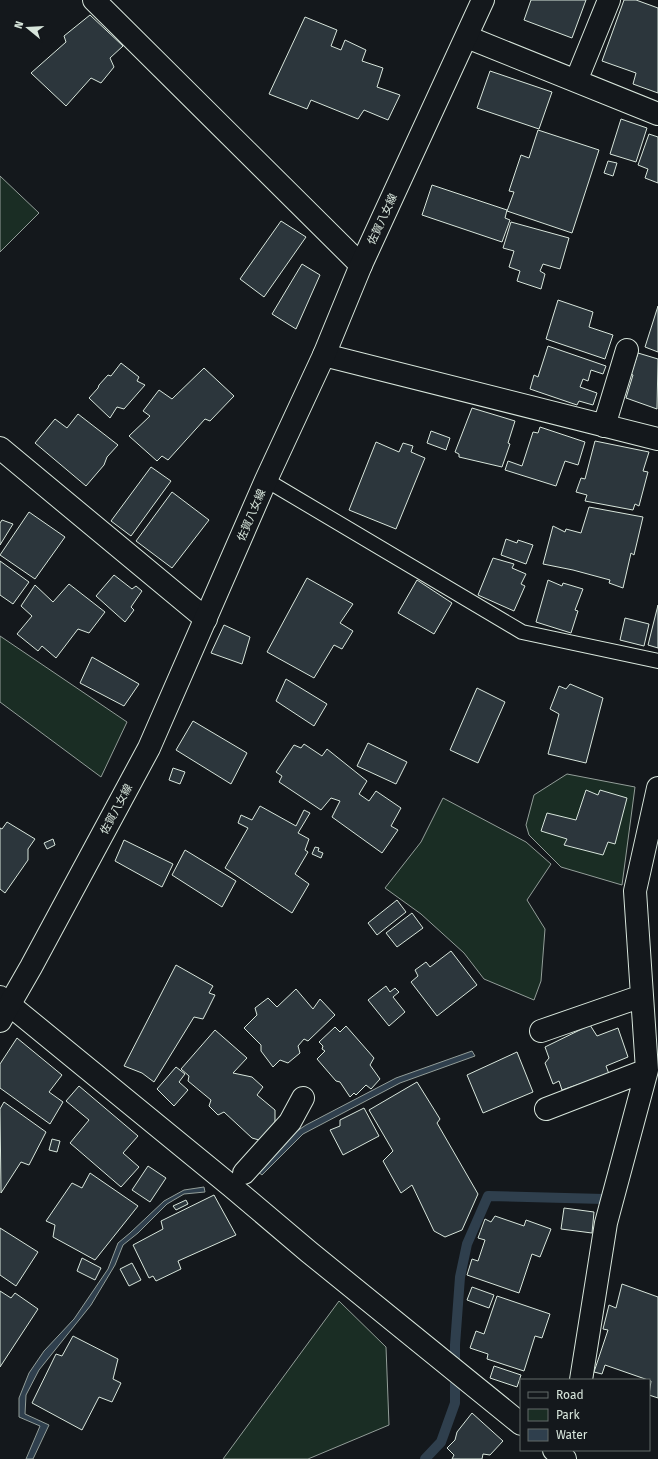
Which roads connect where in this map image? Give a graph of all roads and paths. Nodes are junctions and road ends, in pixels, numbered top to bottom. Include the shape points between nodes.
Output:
1 (94, 0) edge
2 (483, 0) edge
3 (609, 0) edge
4 (467, 37) junction
5 (576, 81) junction
6 (658, 114) edge
7 (361, 265) junction
8 (627, 350) dead end
9 (324, 355) junction
10 (604, 426) junction
11 (658, 439) edge
12 (0, 448) edge
13 (266, 480) junction
14 (206, 619) junction
15 (658, 661) edge
16 (658, 788) edge
17 (647, 986) edge
18 (3, 1008) edge
19 (541, 1031) dead end
20 (647, 1070) junction
21 (303, 1098) dead end
22 (546, 1110) dead end
23 (244, 1173) dead end
24 (581, 1379) edge
25 (520, 1423) edge
26 (555, 1451) edge
27 (565, 1459) edge

1 - 7 street
2 - 4 street, 佐賀八女線
3 - 5 street
4 - 5 street
4 - 7 street, 佐賀八女線
5 - 6 street
7 - 9 street, 佐賀八女線
8 - 10 street
9 - 10 street
9 - 13 street, 佐賀八女線
10 - 11 street
12 - 14 street
13 - 14 street, 佐賀八女線
13 - 15 lane via 522,632
14 - 18 street, 佐賀八女線 via 149,748
16 - 17 street via 635,891
17 - 19 street
17 - 20 street
18 - 25 street via 231,1186
20 - 22 street
20 - 24 street via 606,1223
21 - 23 street via 290,1122
26 - 27 street

